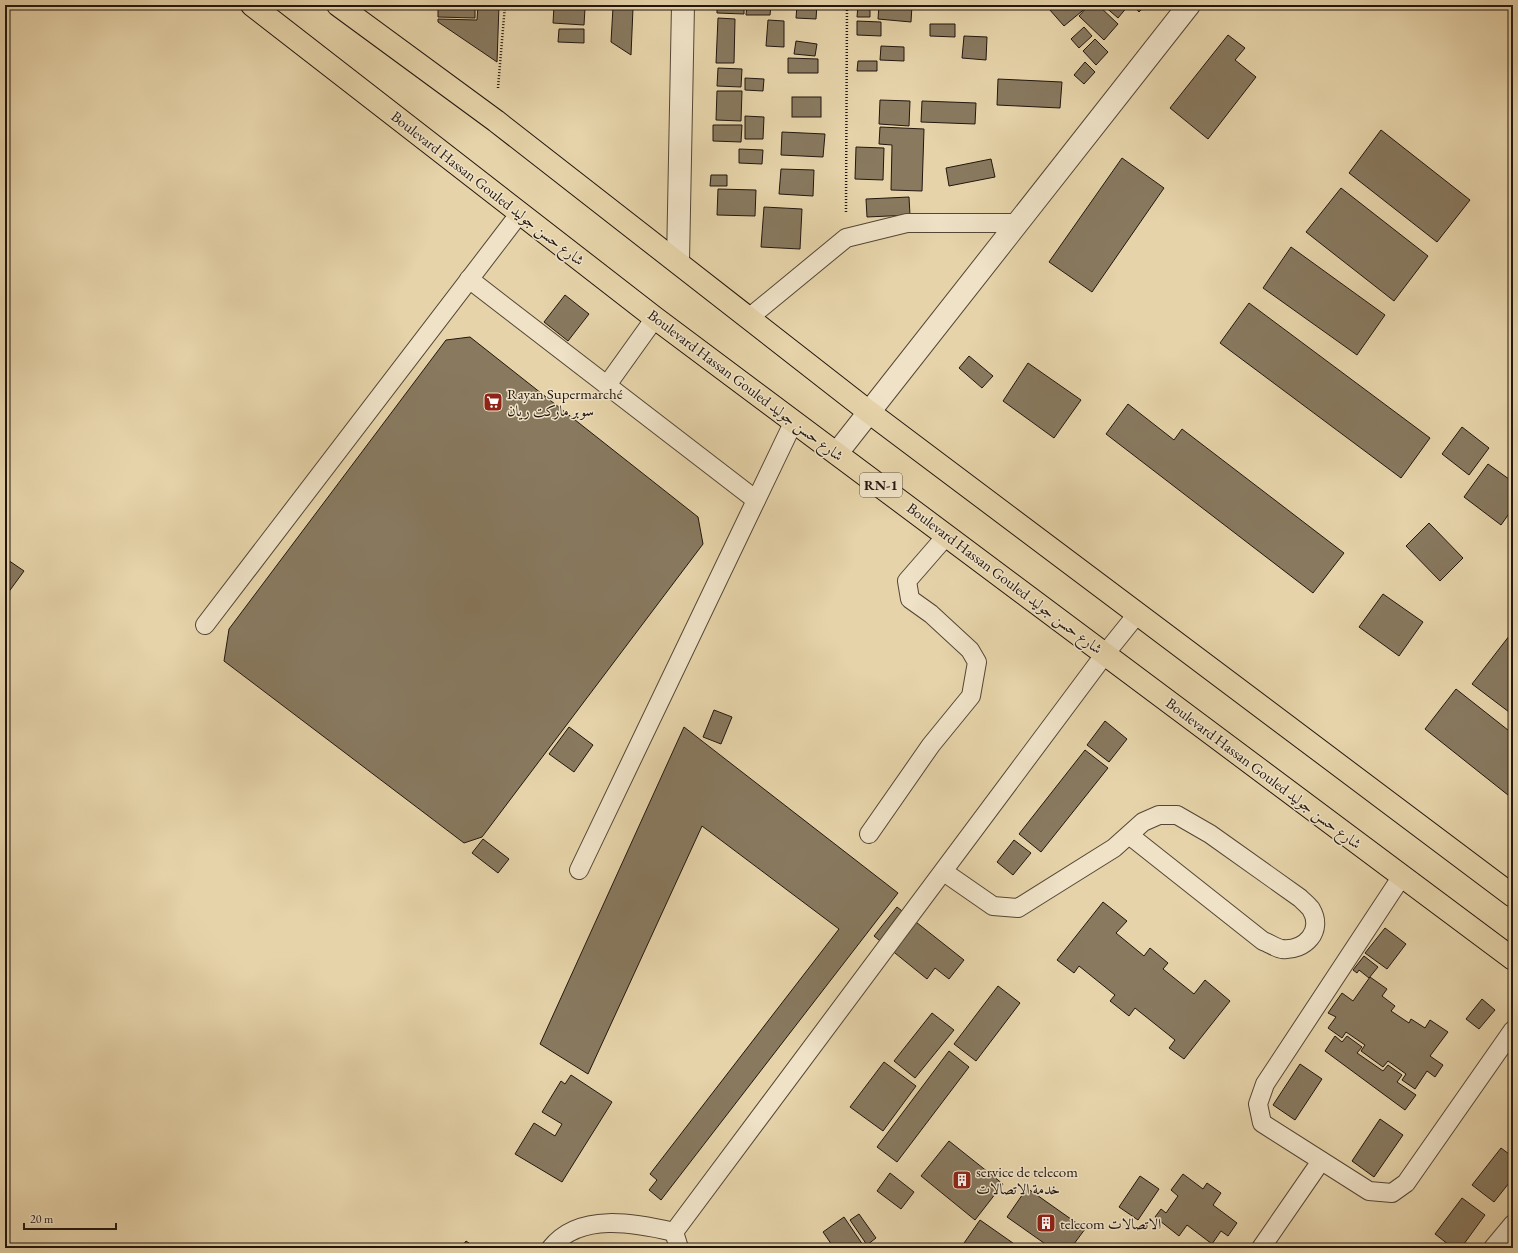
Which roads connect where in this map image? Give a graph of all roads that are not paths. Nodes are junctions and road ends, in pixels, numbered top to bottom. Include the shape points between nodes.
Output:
1 (252, 5) edge
2 (338, 5) edge
3 (683, 5) edge
4 (1189, 5) edge
5 (520, 213) junction
6 (1017, 223) junction
7 (678, 261) junction
8 (470, 279) junction
9 (750, 317) junction
10 (655, 318) junction
11 (607, 385) junction
12 (869, 412) junction
13 (794, 421) junction
14 (838, 452) junction
15 (756, 500) junction
16 (947, 535) junction
17 (1138, 613) junction
18 (205, 625) dead end
19 (1105, 654) junction
20 (869, 834) dead end
21 (1129, 835) junction
22 (579, 870) dead end
23 (944, 872) junction
24 (1402, 876) junction
25 (1513, 896) edge
26 (1513, 959) edge
27 (1513, 1030) edge
28 (1321, 1161) junction
29 (1513, 1224) edge
30 (676, 1240) edge
31 (551, 1248) edge
32 (1260, 1248) edge
33 (1493, 1248) edge

1 - 5 main road, Boulevard Hassan Gouled شارع حسن جوليد / RN-1
2 - 7 main road via 496,121
3 - 7 street
4 - 6 street
5 - 8 lane
5 - 10 main road, Boulevard Hassan Gouled شارع حسن جوليد / RN-1
6 - 9 lane via 907,223 846,238
6 - 12 street
7 - 9 main road
8 - 11 lane
8 - 18 lane
9 - 12 main road
10 - 11 lane
10 - 13 main road, Boulevard Hassan Gouled شارع حسن جوليد / RN-1
11 - 15 lane
12 - 14 street
12 - 17 main road
13 - 14 main road, Boulevard Hassan Gouled شارع حسن جوليد / RN-1
13 - 15 lane
14 - 16 main road, Boulevard Hassan Gouled شارع حسن جوليد / RN-1
15 - 22 lane
16 - 19 main road, Boulevard Hassan Gouled شارع حسن جوليد / RN-1
16 - 20 lane via 907,581 910,599 931,614 970,650 976,662 971,696 931,745
17 - 19 lane
17 - 25 main road
19 - 23 lane
19 - 24 main road, Boulevard Hassan Gouled شارع حسن جوليد / RN-1
21 - 21 lane via 1143,822 1160,815 1177,815 1210,834 1300,898 1311,910 1315,924 1313,936 1292,949 1281,949 1262,941
21 - 23 lane via 1114,848 1018,908 993,906
23 - 30 lane
24 - 26 main road, Boulevard Hassan Gouled شارع حسن جوليد / RN-1
24 - 28 lane via 1265,1084 1258,1104 1262,1123
27 - 28 lane via 1406,1183 1392,1193 1369,1191
28 - 32 lane
29 - 33 lane
30 - 31 lane via 648,1226 596,1224 576,1229 558,1240

